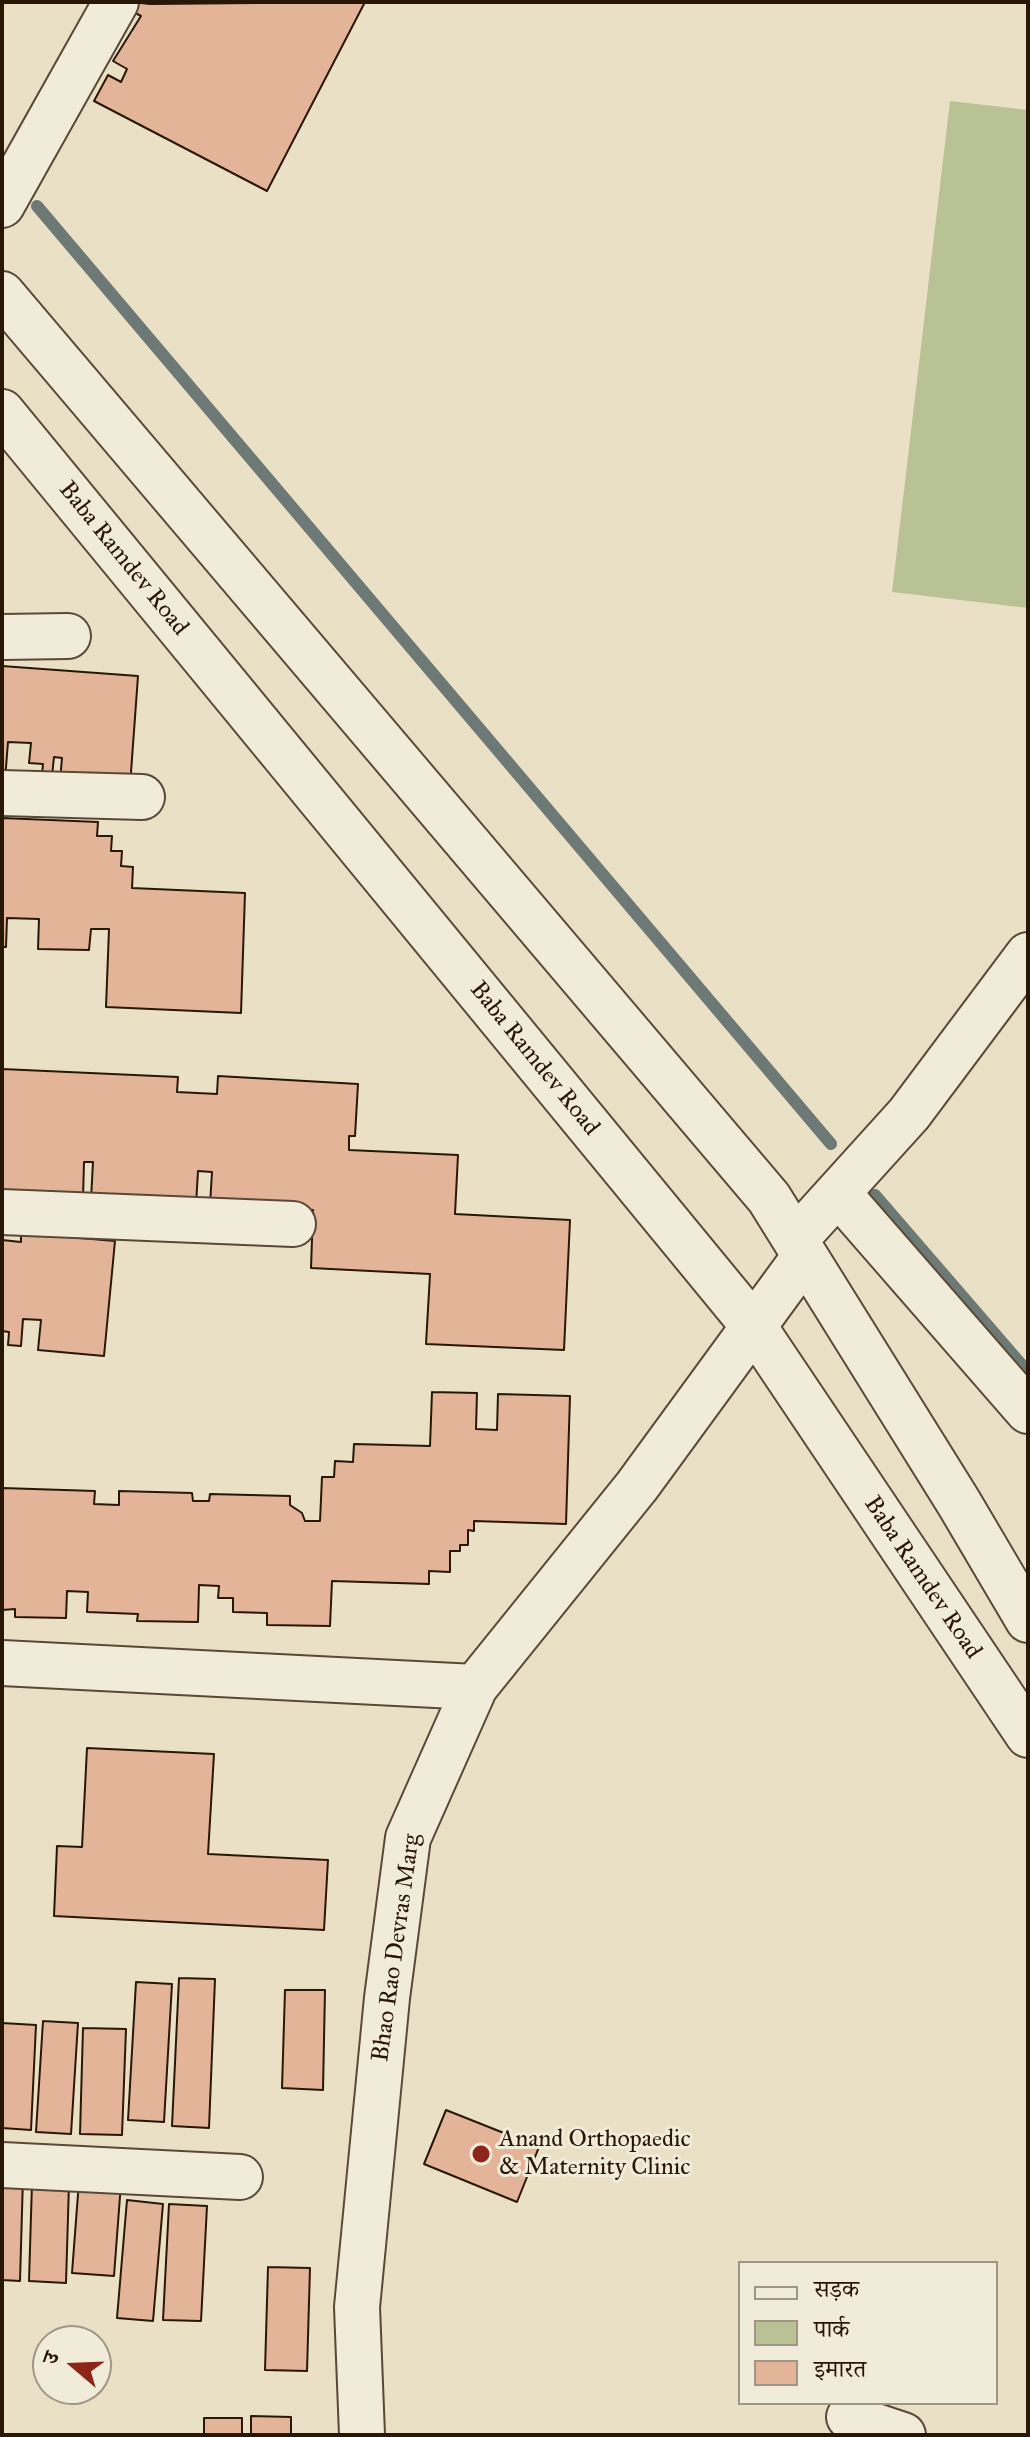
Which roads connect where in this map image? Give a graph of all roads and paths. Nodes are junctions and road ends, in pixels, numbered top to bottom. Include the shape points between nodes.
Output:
1 (116, 2) edge
2 (2, 205) edge
3 (2, 294) edge
4 (2, 412) edge
5 (68, 636) dead end
6 (2, 637) edge
7 (2, 793) edge
8 (142, 797) dead end
9 (1028, 955) edge
10 (838, 1193) junction
11 (2, 1212) edge
12 (293, 1224) dead end
13 (800, 1248) junction
14 (755, 1328) junction
15 (1028, 1411) edge
16 (1028, 1620) edge
17 (2, 1663) edge
18 (475, 1687) junction
19 (1028, 1735) edge
20 (2, 2165) edge
21 (240, 2177) dead end
22 (849, 2417) dead end
23 (362, 2435) edge
24 (903, 2435) edge

1 - 2 street
3 - 13 street via 769,1198
4 - 14 street, Baba Ramdev Road
5 - 6 street
7 - 8 street
9 - 10 street, Bhao Rao Devras Marg via 909,1114
10 - 13 street, Bhao Rao Devras Marg
10 - 15 street
11 - 12 street
13 - 14 street, Bhao Rao Devras Marg
13 - 16 street
14 - 18 street, Bhao Rao Devras Marg via 637,1486
14 - 19 street, Baba Ramdev Road
17 - 18 street
18 - 23 street, Bhao Rao Devras Marg via 408,1838 357,2307
20 - 21 street
22 - 24 street

